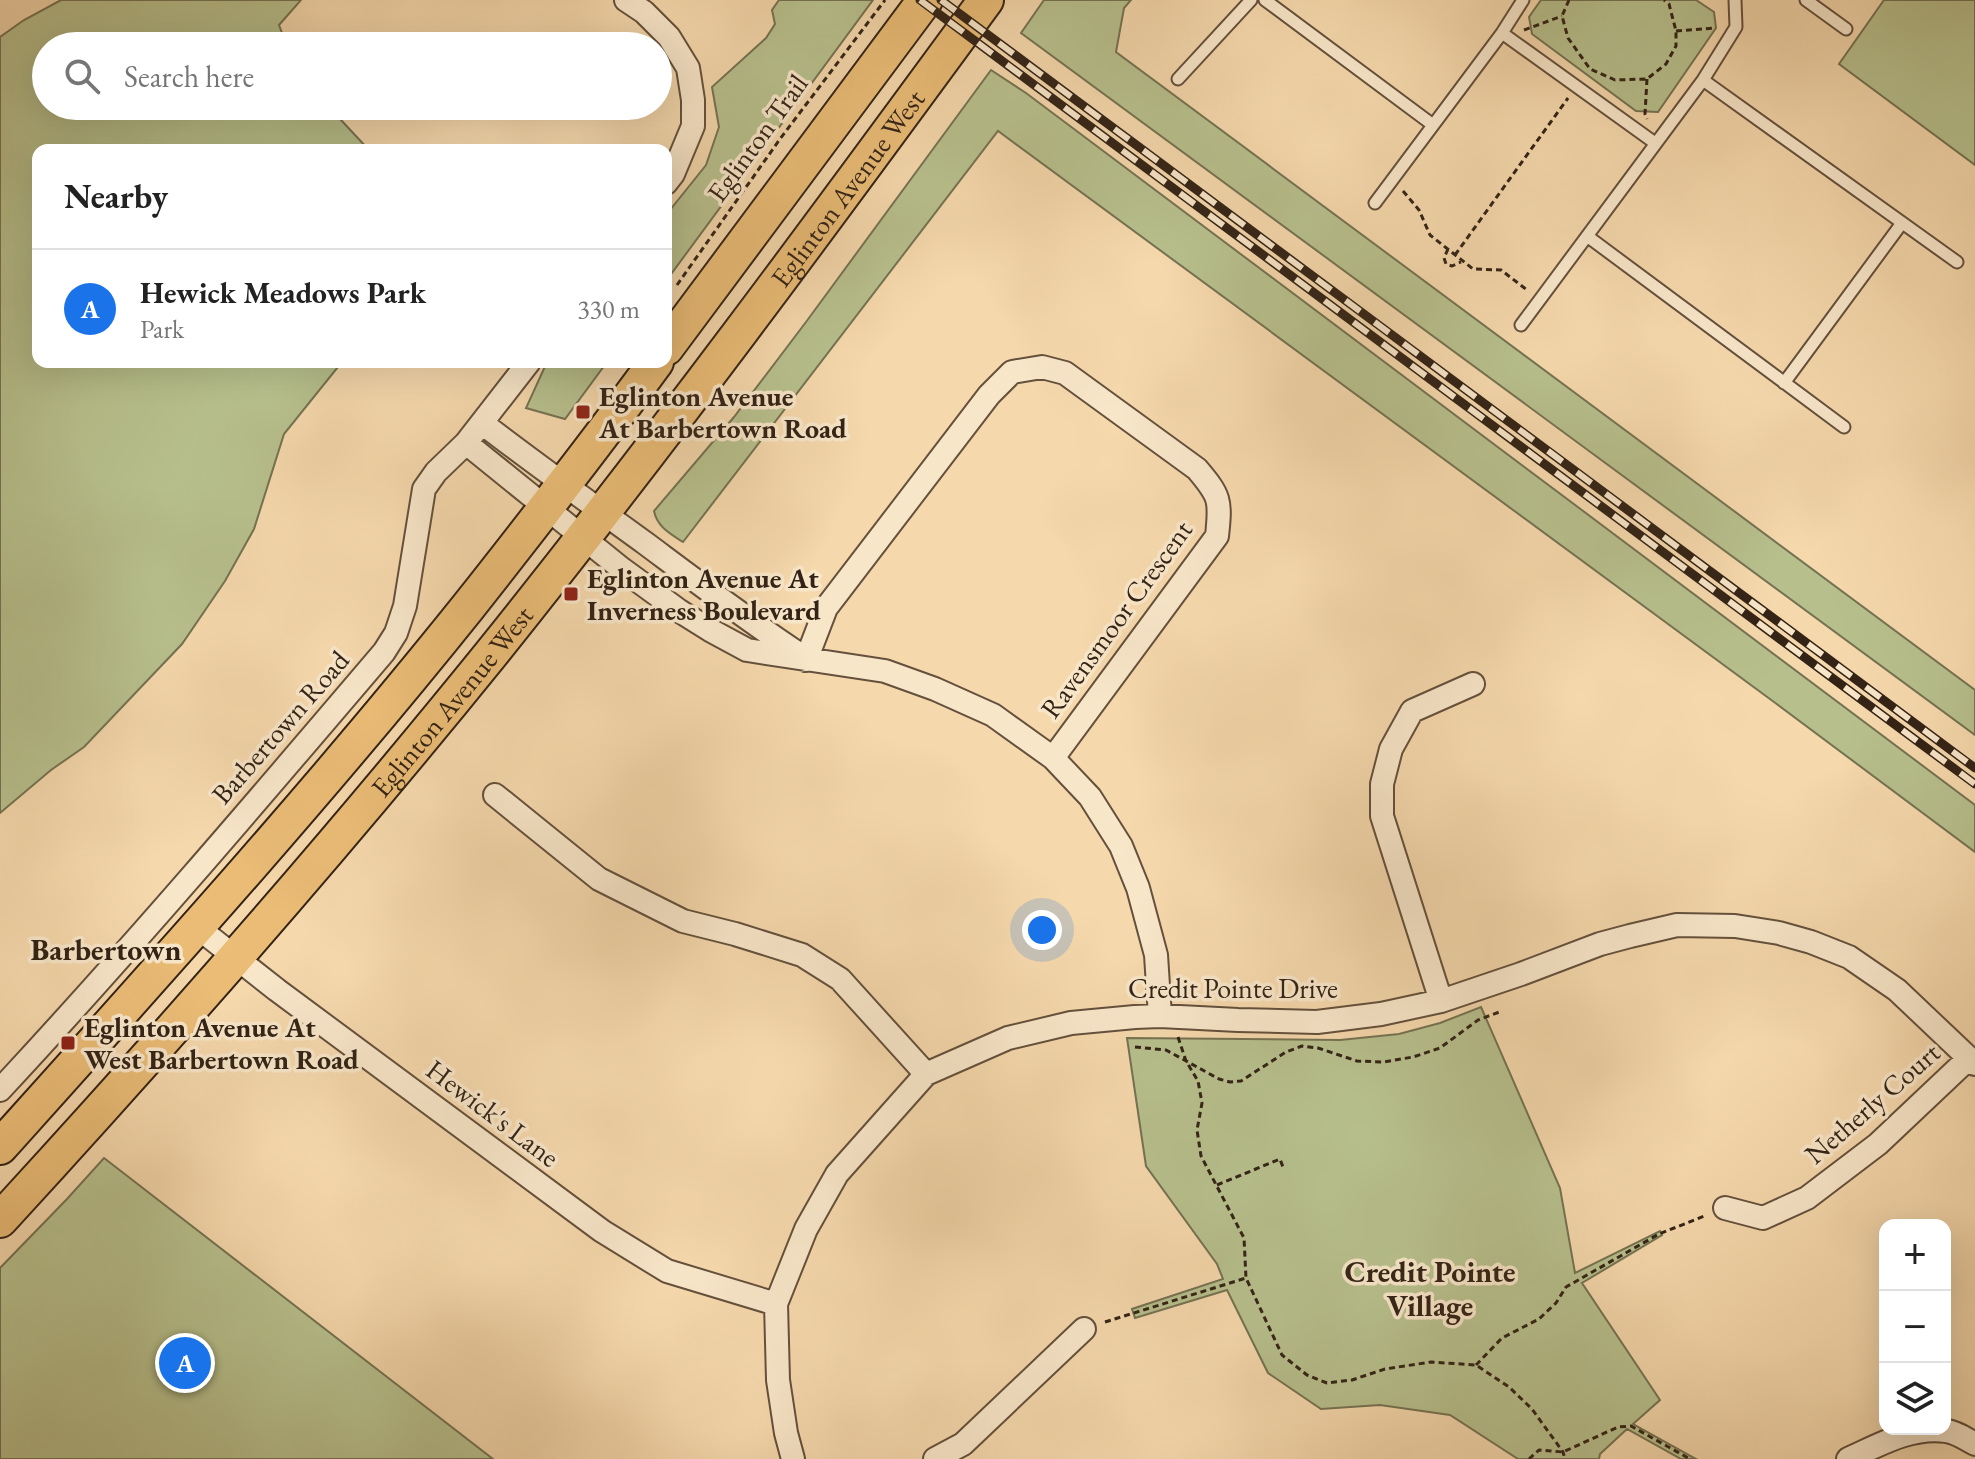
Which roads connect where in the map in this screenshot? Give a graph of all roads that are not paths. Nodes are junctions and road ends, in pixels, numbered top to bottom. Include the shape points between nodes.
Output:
1 (626, 0) edge
2 (925, 0) edge
3 (986, 0) edge
4 (1251, 0) edge
5 (1265, 0) edge
6 (1523, 0) edge
7 (1735, 0) edge
8 (1806, 0) edge
9 (1846, 29) dead end
10 (664, 32) edge
11 (1502, 33) junction
12 (672, 42) edge
13 (1178, 79) dead end
14 (1703, 80) junction
15 (1433, 125) junction
16 (1655, 143) junction
17 (672, 175) edge
18 (1375, 203) dead end
19 (1902, 223) junction
20 (1587, 236) junction
21 (1957, 262) dead end
22 (1521, 325) dead end
23 (672, 340) edge
24 (524, 368) edge
25 (651, 368) edge
26 (1784, 383) junction
27 (482, 423) junction
28 (1844, 427) dead end
29 (466, 443) junction
30 (555, 496) junction
31 (593, 525) junction
32 (806, 660) junction
33 (1473, 684) dead end
34 (1053, 758) junction
35 (495, 795) dead end
36 (197, 927) junction
37 (235, 957) junction
38 (1441, 1001) junction
39 (1160, 1016) junction
40 (1972, 1061) edge
41 (926, 1074) junction
42 (0, 1090) edge
43 (0, 1147) edge
44 (1725, 1208) road end
45 (0, 1220) edge
46 (776, 1304) junction
47 (1084, 1329) road end
48 (1975, 1444) edge
49 (793, 1459) edge
50 (935, 1459) edge
51 (1848, 1459) edge

1 - 10 street
2 - 23 main road, Eglinton Avenue West
3 - 31 main road, Eglinton Avenue West
4 - 13 lane
5 - 15 lane
6 - 11 lane
7 - 14 lane via 1736,27
8 - 9 lane
11 - 15 lane
11 - 16 lane
12 - 17 street via 688,68 693,100 693,126
14 - 16 lane
14 - 19 lane
15 - 18 lane
16 - 20 lane
19 - 21 lane
19 - 26 lane
20 - 22 lane
20 - 26 lane
24 - 27 street, Barbertown Road
25 - 30 main road, Eglinton Avenue West
26 - 28 lane
27 - 29 street, Barbertown Road
27 - 30 street
29 - 30 street
29 - 42 street, Barbertown Road via 424,489 405,606 384,652
30 - 31 street
30 - 31 street
30 - 36 main road, Eglinton Avenue West via 397,693
31 - 32 street
31 - 32 street via 678,610 747,650
31 - 37 main road, Eglinton Avenue West
32 - 34 street via 885,671 935,689 993,715
32 - 34 street, Ravensmoor Crescent via 826,608 989,395 1012,372 1042,367 1065,373 1197,469 1215,489 1220,510 1217,536
33 - 38 street via 1412,711 1391,749 1382,784 1382,816
34 - 39 street via 1090,797 1121,846 1156,955
35 - 41 street via 599,879 683,921 802,955 840,979
36 - 37 street, Hewick's Lane
36 - 43 main road, Eglinton Avenue West
37 - 45 main road, Eglinton Avenue West
37 - 46 street, Hewick's Lane via 602,1231 667,1271
38 - 39 street, Credit Pointe Drive via 1317,1022
38 - 40 street, Credit Pointe Drive via 1630,936 1677,925 1735,926 1779,933 1849,957 1897,990
39 - 41 street, Credit Pointe Drive via 1071,1023 1008,1038
40 - 44 street, Netherly Court via 1807,1198 1763,1218
41 - 46 street, Credit Pointe Drive via 837,1174 806,1229
46 - 49 street, Credit Pointe Drive via 778,1380
47 - 50 street via 963,1444
48 - 51 street via 1949,1431 1925,1430

